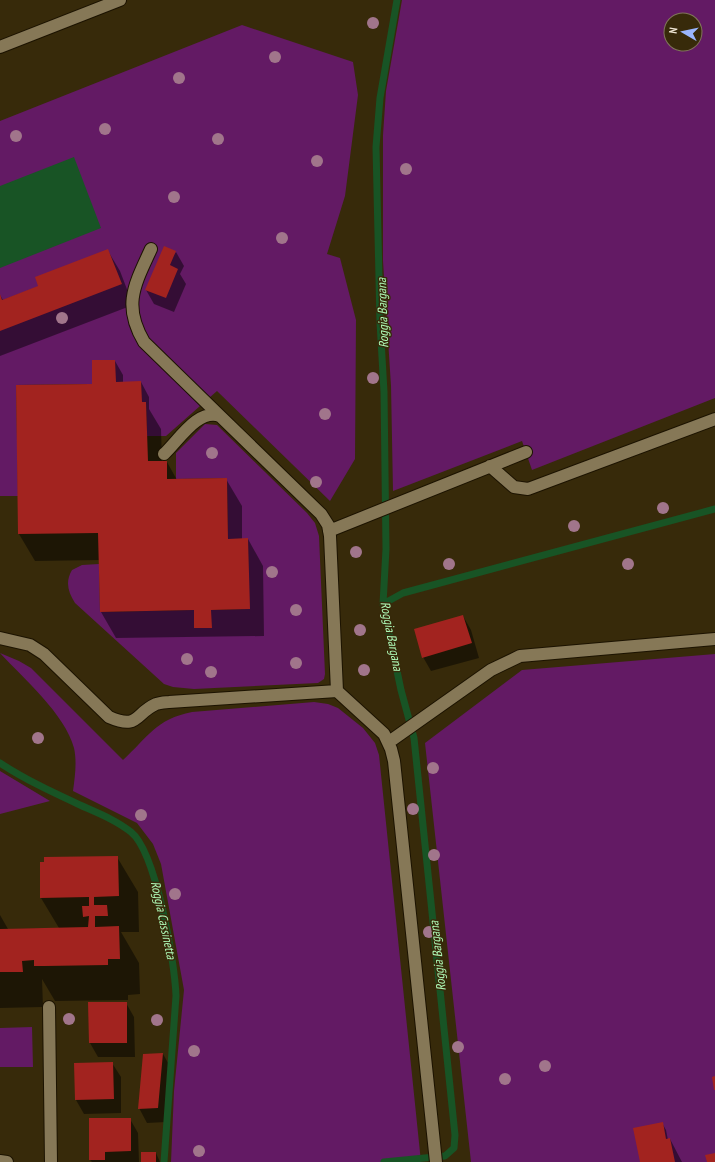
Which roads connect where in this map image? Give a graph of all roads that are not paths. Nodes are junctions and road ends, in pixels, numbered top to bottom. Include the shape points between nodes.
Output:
1 (120, 0) edge
2 (0, 47) edge
3 (151, 249) dead end
4 (220, 416) junction
5 (715, 419) edge
6 (526, 452) dead end
7 (164, 454) dead end
8 (490, 466) junction
9 (329, 531) junction
10 (0, 638) edge
11 (715, 639) edge
12 (337, 691) junction
13 (389, 742) junction
14 (49, 1007) dead end
15 (0, 1162) edge
16 (7, 1162) edge
17 (51, 1162) edge
18 (436, 1162) edge

1 - 2 street
3 - 4 street via 132,296 137,329 144,342
4 - 7 street via 209,414 199,418
4 - 9 street via 321,514
5 - 8 street via 528,490 514,487
6 - 8 street
8 - 9 street
9 - 12 street
10 - 12 street via 30,645 44,654 109,717 128,722 136,720 156,704 169,702
11 - 13 street via 520,656 491,670
12 - 13 street via 384,734
13 - 18 street via 394,761
14 - 17 street
15 - 16 street

